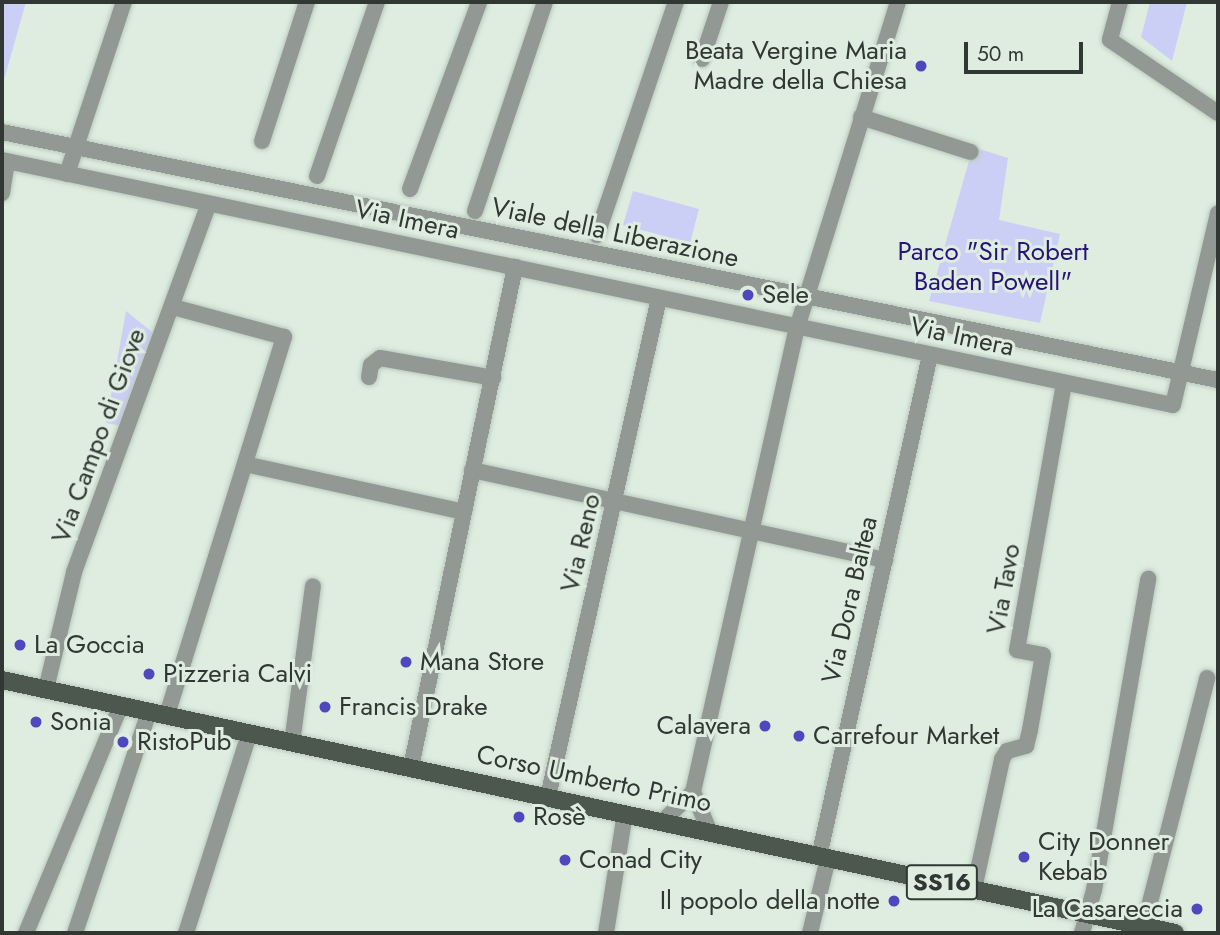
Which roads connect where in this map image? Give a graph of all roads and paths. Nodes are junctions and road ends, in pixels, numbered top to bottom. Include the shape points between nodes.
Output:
1 (124, 2) edge
2 (307, 2) edge
3 (377, 2) edge
4 (479, 2) edge
5 (545, 2) edge
6 (676, 2) edge
7 (721, 2) edge
8 (898, 2) edge
9 (1120, 2) edge
10 (702, 59) dead end
11 (1218, 113) edge
12 (861, 117) junction
13 (2, 132) edge
14 (261, 141) dead end
15 (74, 146) junction
16 (971, 152) dead end
17 (4, 161) edge
18 (67, 174) junction
19 (317, 176) dead end
20 (410, 189) dead end
21 (2, 193) edge
22 (209, 204) junction
23 (475, 211) dead end
24 (1218, 213) edge
25 (597, 235) dead end
26 (515, 267) junction
27 (659, 298) junction
28 (806, 299) junction
29 (173, 307) junction
30 (797, 328) junction
31 (930, 355) junction
32 (1183, 372) junction
33 (369, 377) dead end
34 (492, 377) junction
35 (1218, 380) edge
36 (1064, 383) junction
37 (249, 465) dead end
38 (472, 470) junction
39 (616, 502) junction
40 (464, 512) junction
41 (751, 531) junction
42 (885, 560) junction
43 (1148, 579) dead end
44 (313, 586) dead end
45 (1207, 678) dead end
46 (2, 680) edge
47 (46, 689) junction
48 (121, 705) junction
49 (158, 713) junction
50 (249, 734) junction
51 (292, 743) junction
52 (411, 767) junction
53 (693, 792) junction
54 (548, 797) junction
55 (625, 813) junction
56 (664, 820) junction
57 (709, 830) junction
58 (823, 858) junction
59 (974, 889) junction
60 (1086, 913) junction
61 (1144, 926) junction
62 (26, 933) edge
63 (75, 933) edge
64 (186, 933) edge
65 (606, 933) edge
66 (810, 933) edge
67 (1082, 933) edge
68 (1175, 933) edge

1 - 15 street
2 - 14 street
3 - 19 street
4 - 20 street
5 - 23 street
6 - 25 street
7 - 10 street
8 - 12 street
9 - 11 street via 1110,40
12 - 16 street
12 - 28 street
13 - 15 street, Viale della Liberazione
15 - 18 street
15 - 28 street, Viale della Liberazione
17 - 18 street, Via Imera
17 - 21 street
18 - 22 street, Via Imera
22 - 26 street, Via Imera
22 - 29 street, Via Campo di Giove
24 - 32 street
26 - 27 street, Via Imera
26 - 34 street
27 - 30 street, Via Imera
27 - 39 street, Via Reno
28 - 30 street
28 - 32 street, Viale della Liberazione
29 - 47 street, Via Campo di Giove via 74,572
29 - 49 street via 284,337
30 - 31 street, Via Imera
30 - 41 street
31 - 36 street, Via Imera
31 - 42 street, Via Dora Baltea
32 - 35 street, Viale della Liberazione
32 - 36 street, Via Imera via 1173,405
33 - 34 street via 371,365 380,358
34 - 38 street
36 - 59 street, Via Tavo via 1017,650 1043,655 1030,730 1026,746 1007,751 1002,759
37 - 40 street
38 - 39 street
38 - 40 street
39 - 41 street
39 - 54 street, Via Reno
40 - 52 street
41 - 42 street
41 - 53 street
42 - 58 street, Via Dora Baltea
43 - 60 street
44 - 51 street
45 - 61 street
46 - 47 main road, Corso Umberto Primo / SS16
47 - 48 main road, Corso Umberto Primo / SS16
48 - 49 main road, Corso Umberto Primo / SS16
48 - 62 street
49 - 50 main road, Corso Umberto Primo / SS16
49 - 63 street
50 - 51 main road, Corso Umberto Primo / SS16
50 - 64 street
51 - 52 main road, Corso Umberto Primo / SS16
52 - 54 main road, Corso Umberto Primo / SS16
53 - 56 street
53 - 57 street
54 - 55 main road, Corso Umberto Primo / SS16
55 - 56 main road, Corso Umberto Primo / SS16
55 - 65 street
56 - 57 main road, Corso Umberto Primo / SS16
57 - 58 main road, Corso Umberto Primo / SS16
58 - 59 main road, Corso Umberto Primo / SS16
58 - 66 street, Via Dora Baltea
59 - 60 main road, Corso Umberto Primo / SS16
60 - 61 main road, Corso Umberto Primo / SS16
60 - 67 street
61 - 68 main road, Corso Umberto Primo / SS16

